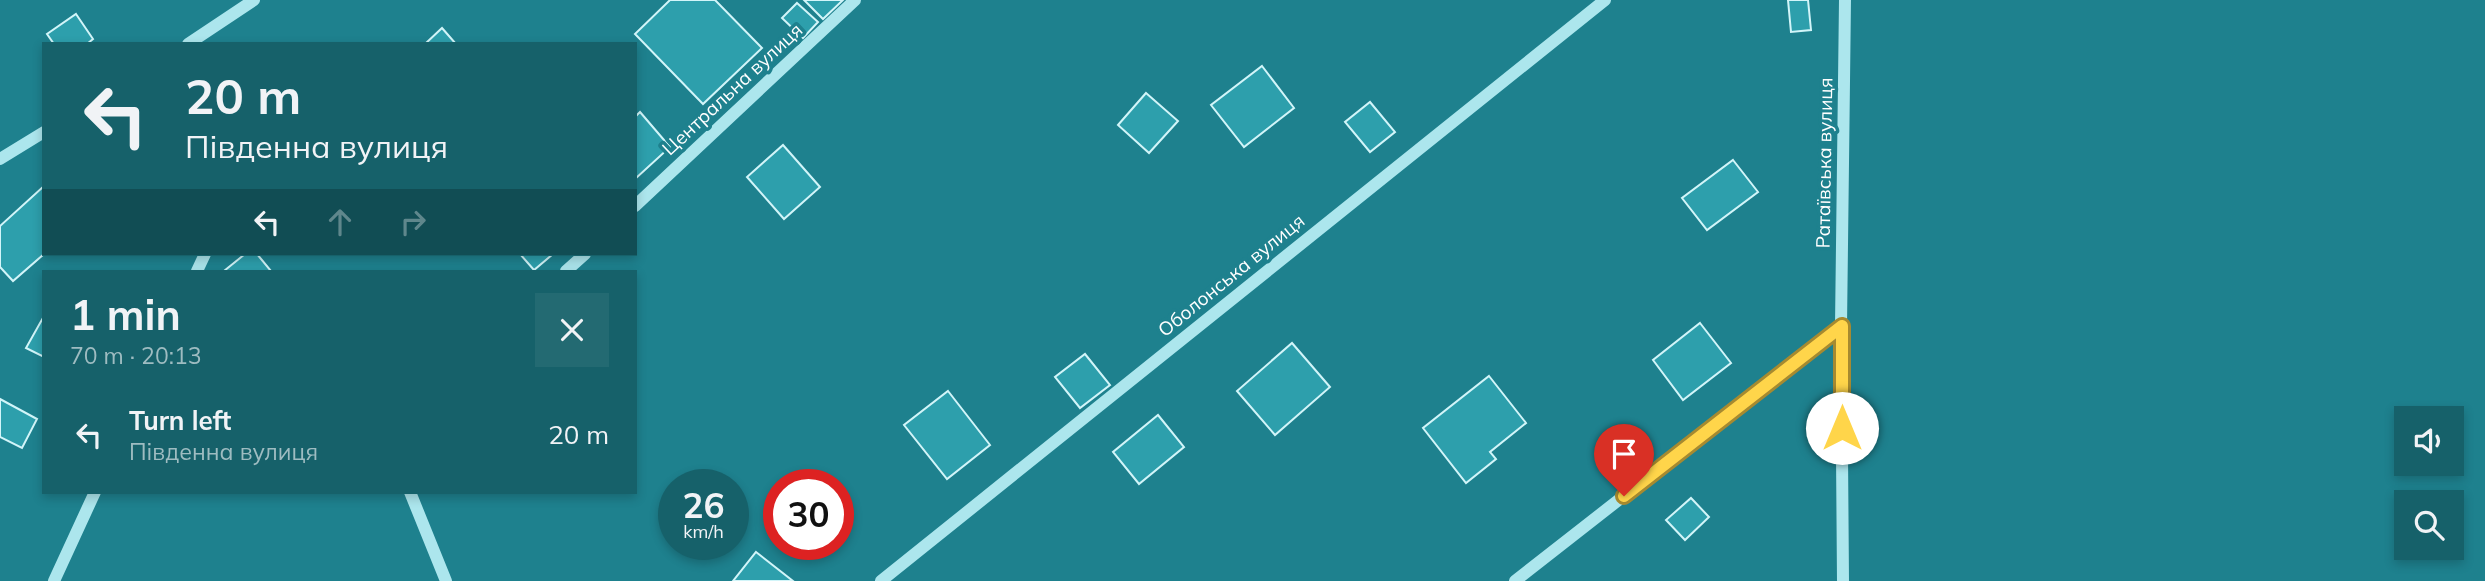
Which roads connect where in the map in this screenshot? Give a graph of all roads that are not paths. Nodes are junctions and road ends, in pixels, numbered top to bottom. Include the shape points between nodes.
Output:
1 (254, 0) edge
2 (855, 0) edge
3 (1605, 0) edge
4 (1845, 0) edge
5 (191, 42) edge
6 (42, 133) edge
7 (0, 159) edge
8 (637, 204) edge
9 (583, 256) edge
10 (567, 270) edge
11 (1842, 326) junction
12 (94, 494) edge
13 (411, 494) edge
14 (54, 581) edge
15 (446, 581) edge
16 (881, 581) edge
17 (1516, 581) edge
18 (1843, 581) edge

1 - 5 street
2 - 8 street, Центральна вулиця
3 - 16 street, Оболонська вулиця
4 - 11 street, Ратаївська вулиця
6 - 7 street
9 - 10 street
11 - 17 street
11 - 18 street, Ратаївська вулиця
12 - 14 street
13 - 15 street

